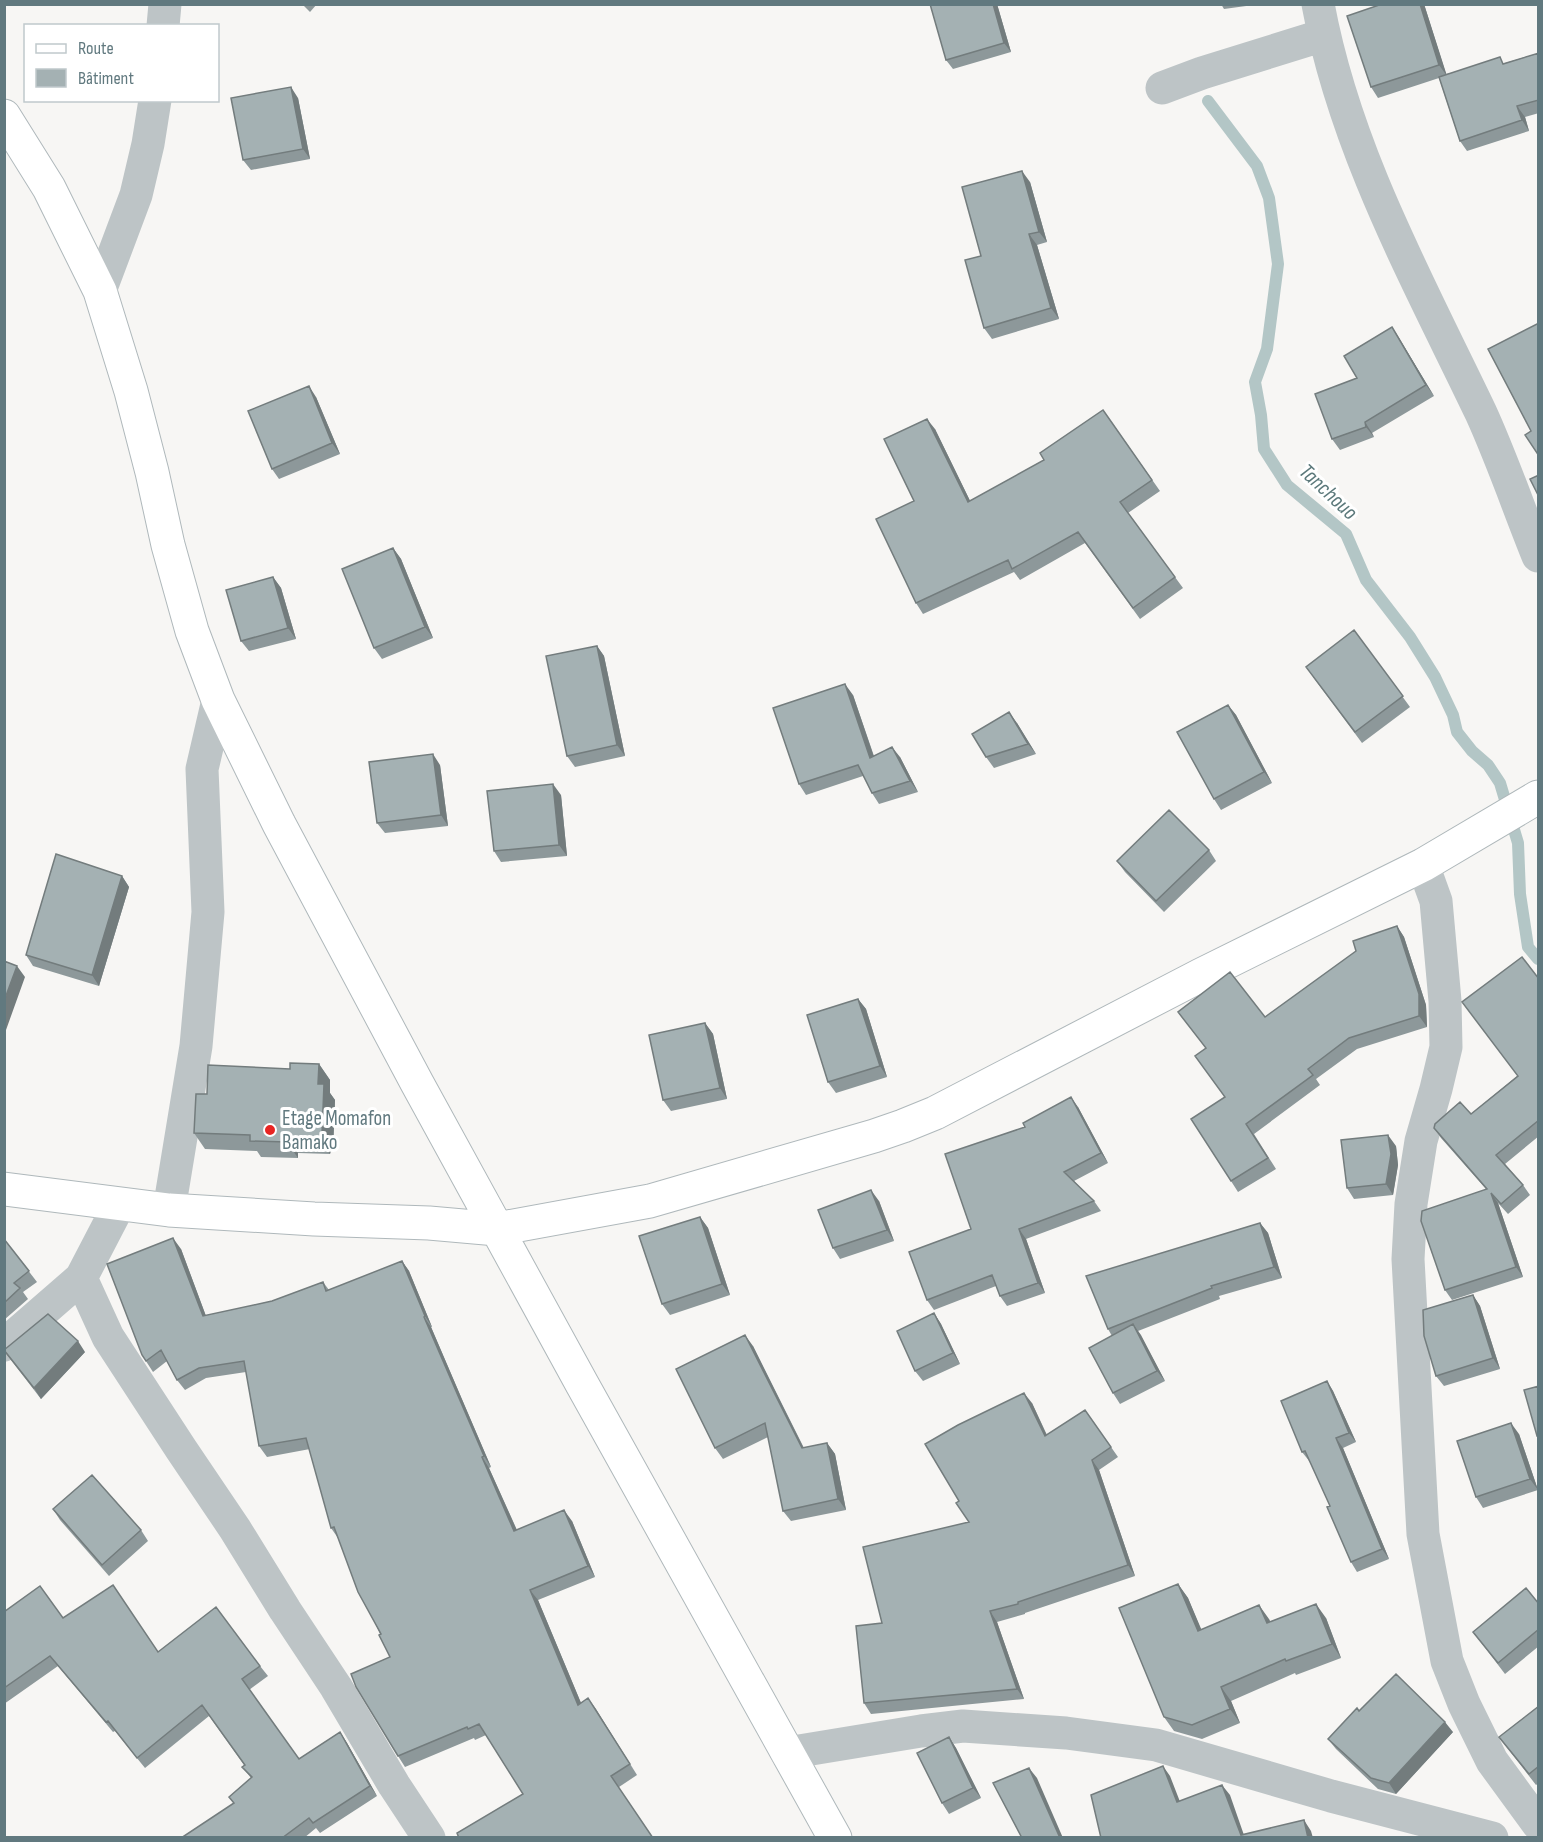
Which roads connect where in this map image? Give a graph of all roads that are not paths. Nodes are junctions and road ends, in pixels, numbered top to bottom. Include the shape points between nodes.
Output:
1 (165, 4) edge
2 (1321, 20) edge
3 (163, 24) edge
4 (1162, 88) dead end
5 (155, 102) edge
6 (4, 116) edge
7 (100, 291) junction
8 (1539, 556) edge
9 (218, 700) junction
10 (1520, 809) edge
11 (1423, 865) junction
12 (4, 1189) edge
13 (119, 1205) junction
14 (169, 1210) junction
15 (497, 1229) junction
16 (81, 1278) junction
17 (4, 1345) edge
18 (787, 1753) junction
19 (1539, 1824) edge
20 (429, 1838) edge
21 (835, 1838) edge
22 (1492, 1838) edge

1 - 3 street
2 - 4 street
2 - 8 street via 1349,123 1399,245 1482,416
5 - 7 street via 136,195
6 - 7 main road via 49,188
7 - 9 main road via 131,391 192,631
9 - 14 street via 202,769 207,912 196,1046
9 - 15 main road via 279,824
10 - 11 main road
11 - 15 main road via 903,1126 650,1201
11 - 19 street via 1436,901 1446,1047 1421,1140 1408,1259 1423,1534 1447,1661 1464,1704 1492,1761
12 - 13 main road
13 - 14 main road
13 - 16 street
14 - 15 main road
15 - 18 main road
16 - 17 street
16 - 20 street via 108,1336 235,1528
18 - 21 main road
18 - 22 street via 963,1726 1066,1733 1156,1745

